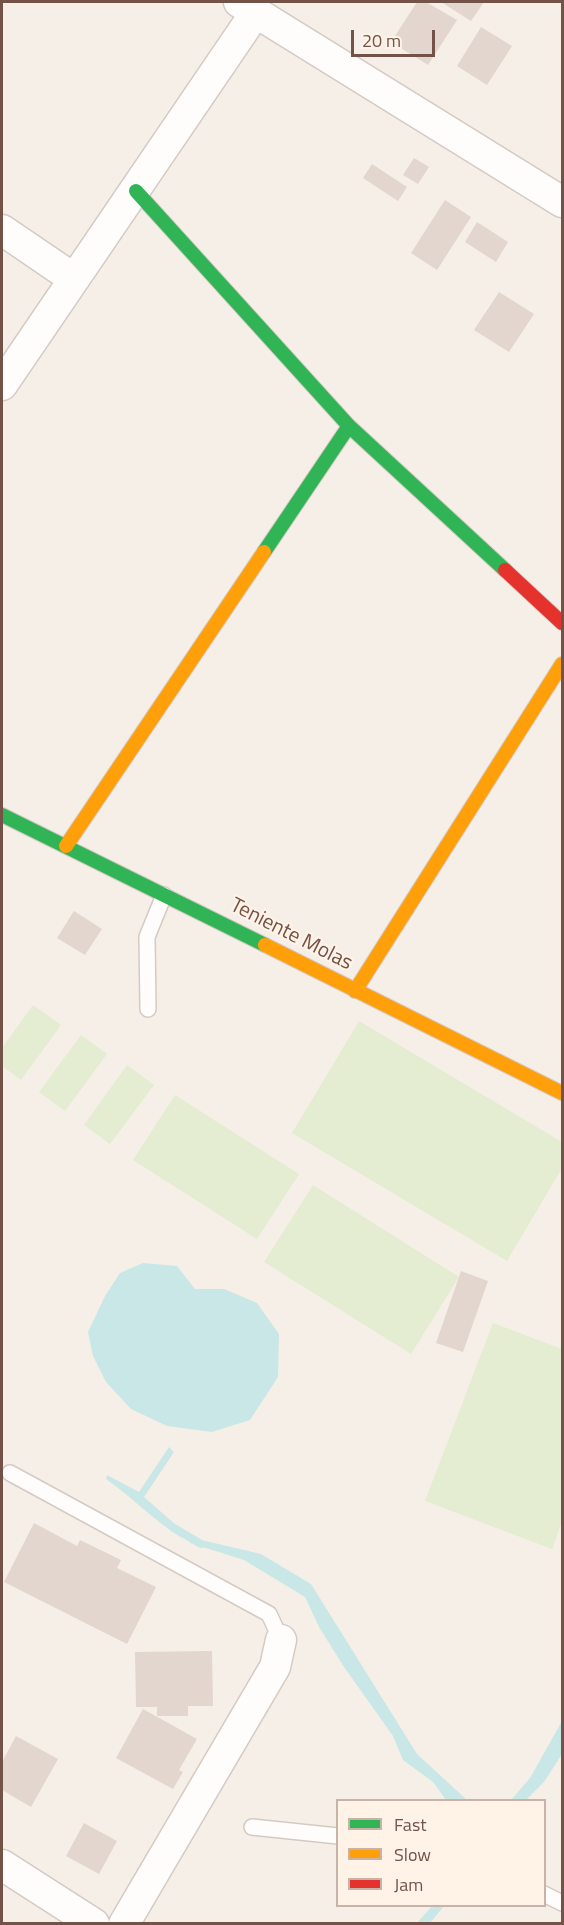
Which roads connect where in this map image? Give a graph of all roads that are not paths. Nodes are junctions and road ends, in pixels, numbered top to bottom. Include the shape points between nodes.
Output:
1 (248, 7) edge
2 (136, 191) junction
3 (562, 202) edge
4 (2, 230) edge
5 (74, 279) junction
6 (2, 385) edge
7 (349, 426) junction
8 (562, 623) edge
9 (562, 664) edge
10 (2, 815) edge
11 (66, 846) junction
12 (164, 895) junction
13 (355, 991) junction
14 (148, 1009) dead end
15 (562, 1093) edge
16 (10, 1473) dead end
17 (281, 1640) joint
18 (252, 1827) dead end
19 (336, 1836) edge
20 (2, 1864) edge
21 (546, 1894) edge
22 (562, 1903) edge
23 (94, 1923) edge
24 (124, 1923) edge

1 - 2 street
1 - 3 street
2 - 5 street
2 - 7 street
4 - 5 street
5 - 6 street
7 - 8 street
7 - 11 street
9 - 13 street
10 - 11 street, Teniente Molas
11 - 12 street, Teniente Molas
12 - 13 street, Teniente Molas
12 - 14 lane via 147,937
13 - 15 street, Teniente Molas
16 - 17 lane via 268,1614
17 - 24 street via 275,1667
18 - 19 lane
20 - 23 street
21 - 22 lane

